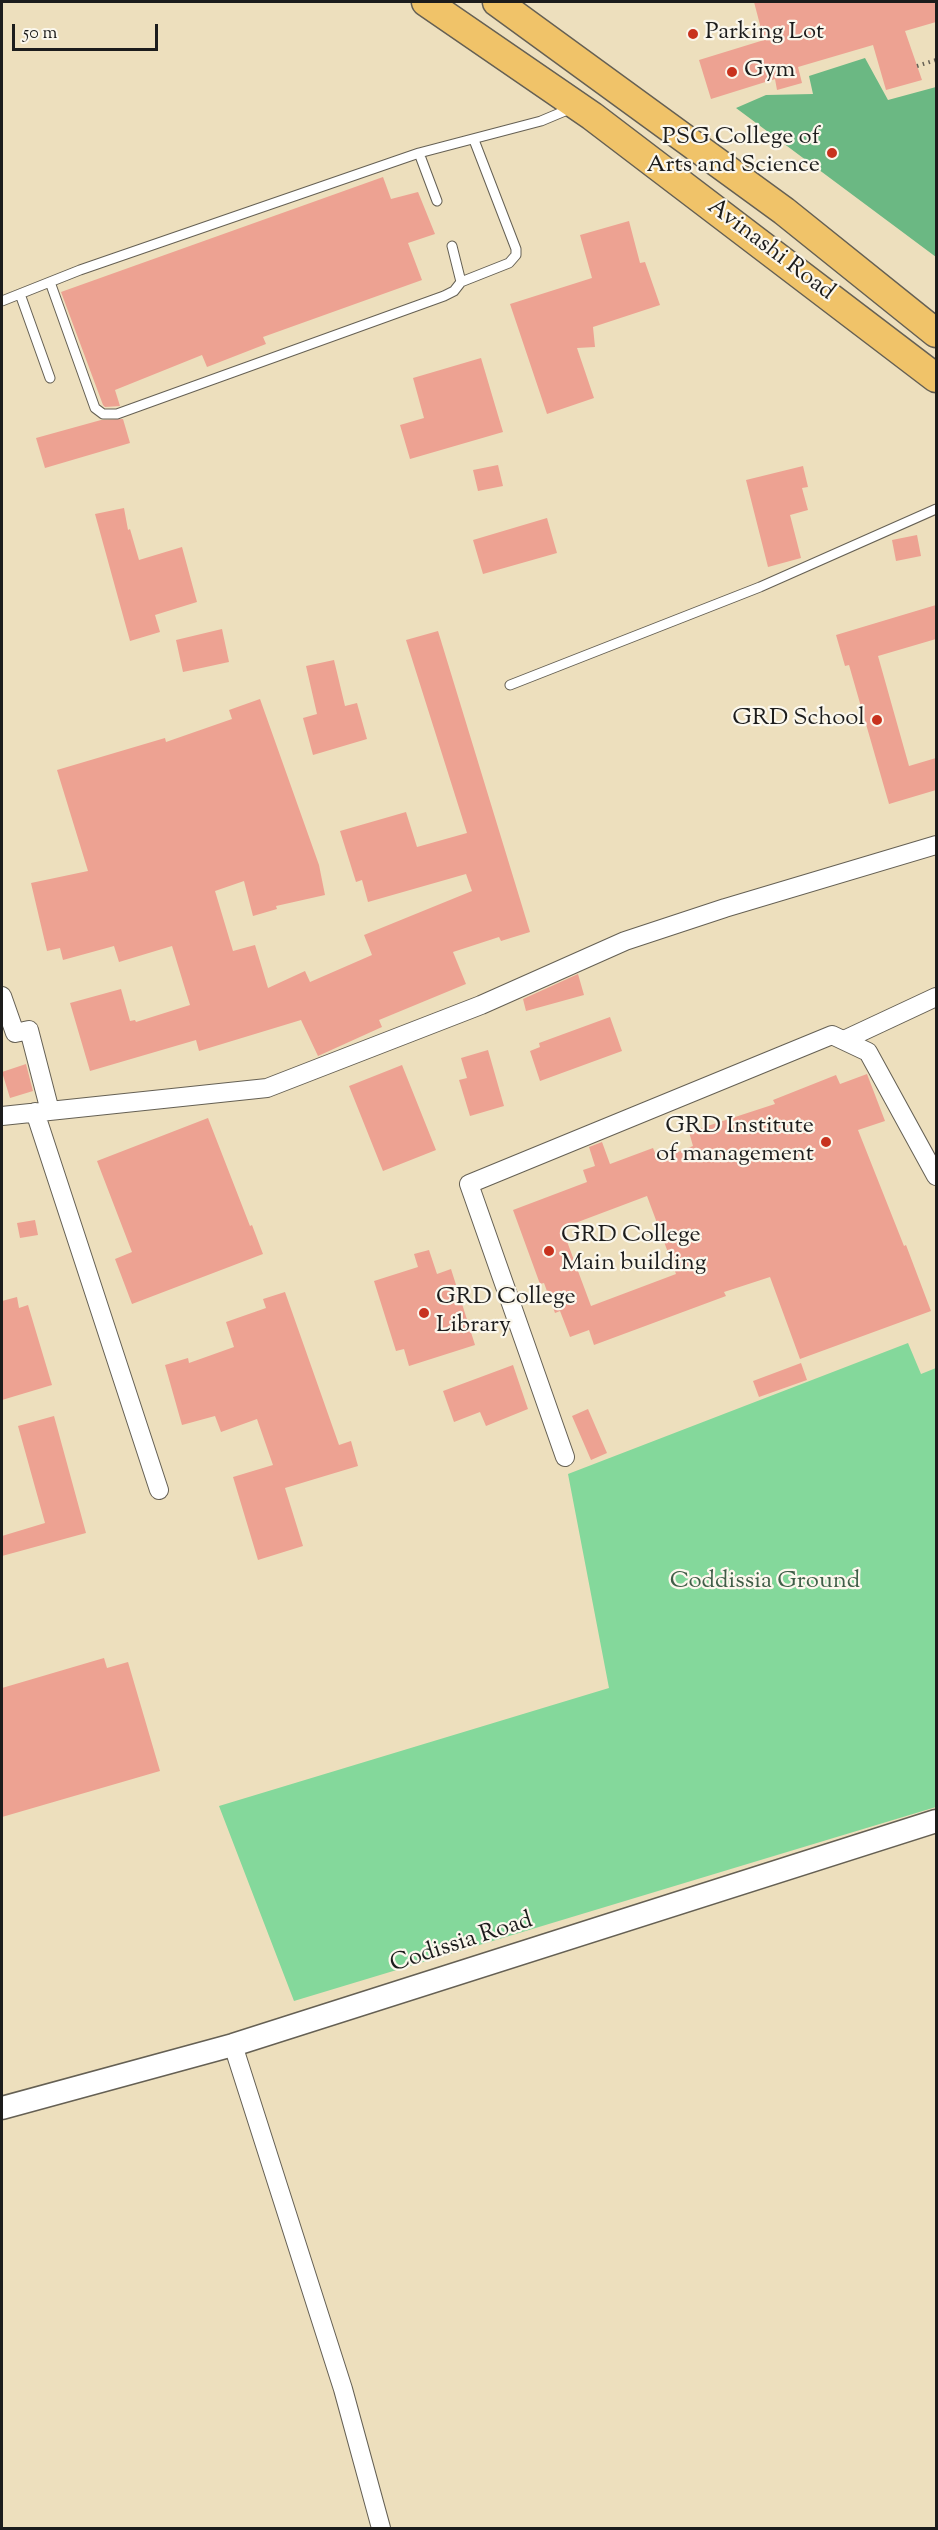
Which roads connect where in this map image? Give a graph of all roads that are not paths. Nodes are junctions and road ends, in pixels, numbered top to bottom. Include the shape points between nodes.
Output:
1 (426, 2) edge
2 (497, 2) edge
3 (577, 106) junction
4 (474, 140) junction
5 (419, 153) junction
6 (437, 201) dead end
7 (452, 246) dead end
8 (50, 282) junction
9 (461, 282) junction
10 (20, 294) junction
11 (2, 301) edge
12 (936, 333) edge
13 (50, 378) dead end
14 (936, 378) edge
15 (936, 509) edge
16 (510, 685) dead end
17 (936, 845) edge
18 (2, 996) edge
19 (936, 997) edge
20 (844, 1040) junction
21 (43, 1112) junction
22 (2, 1116) edge
23 (936, 1176) edge
24 (565, 1457) dead end
25 (159, 1490) dead end
26 (936, 1821) edge
27 (233, 2045) junction
28 (2, 2108) edge
29 (381, 2529) edge

1 - 3 main road, Avinashi Road
2 - 12 main road, Avinashi Road via 784,211
3 - 4 lane
3 - 14 main road, Avinashi Road
4 - 5 lane
4 - 9 lane via 516,255 509,263
5 - 6 lane
5 - 8 lane
7 - 9 lane
8 - 9 lane via 95,408 103,414 138,408 433,300 454,291
8 - 10 lane
10 - 11 lane
10 - 13 lane
15 - 16 lane via 760,587
17 - 21 street via 625,940 481,1005 267,1088
18 - 21 street via 15,1033 29,1030
19 - 20 street
20 - 23 street via 868,1052
20 - 24 street via 832,1035 469,1184
21 - 22 street
21 - 25 street
26 - 27 street, Codissia Road
27 - 28 street, Codissia Road
27 - 29 street via 343,2389

